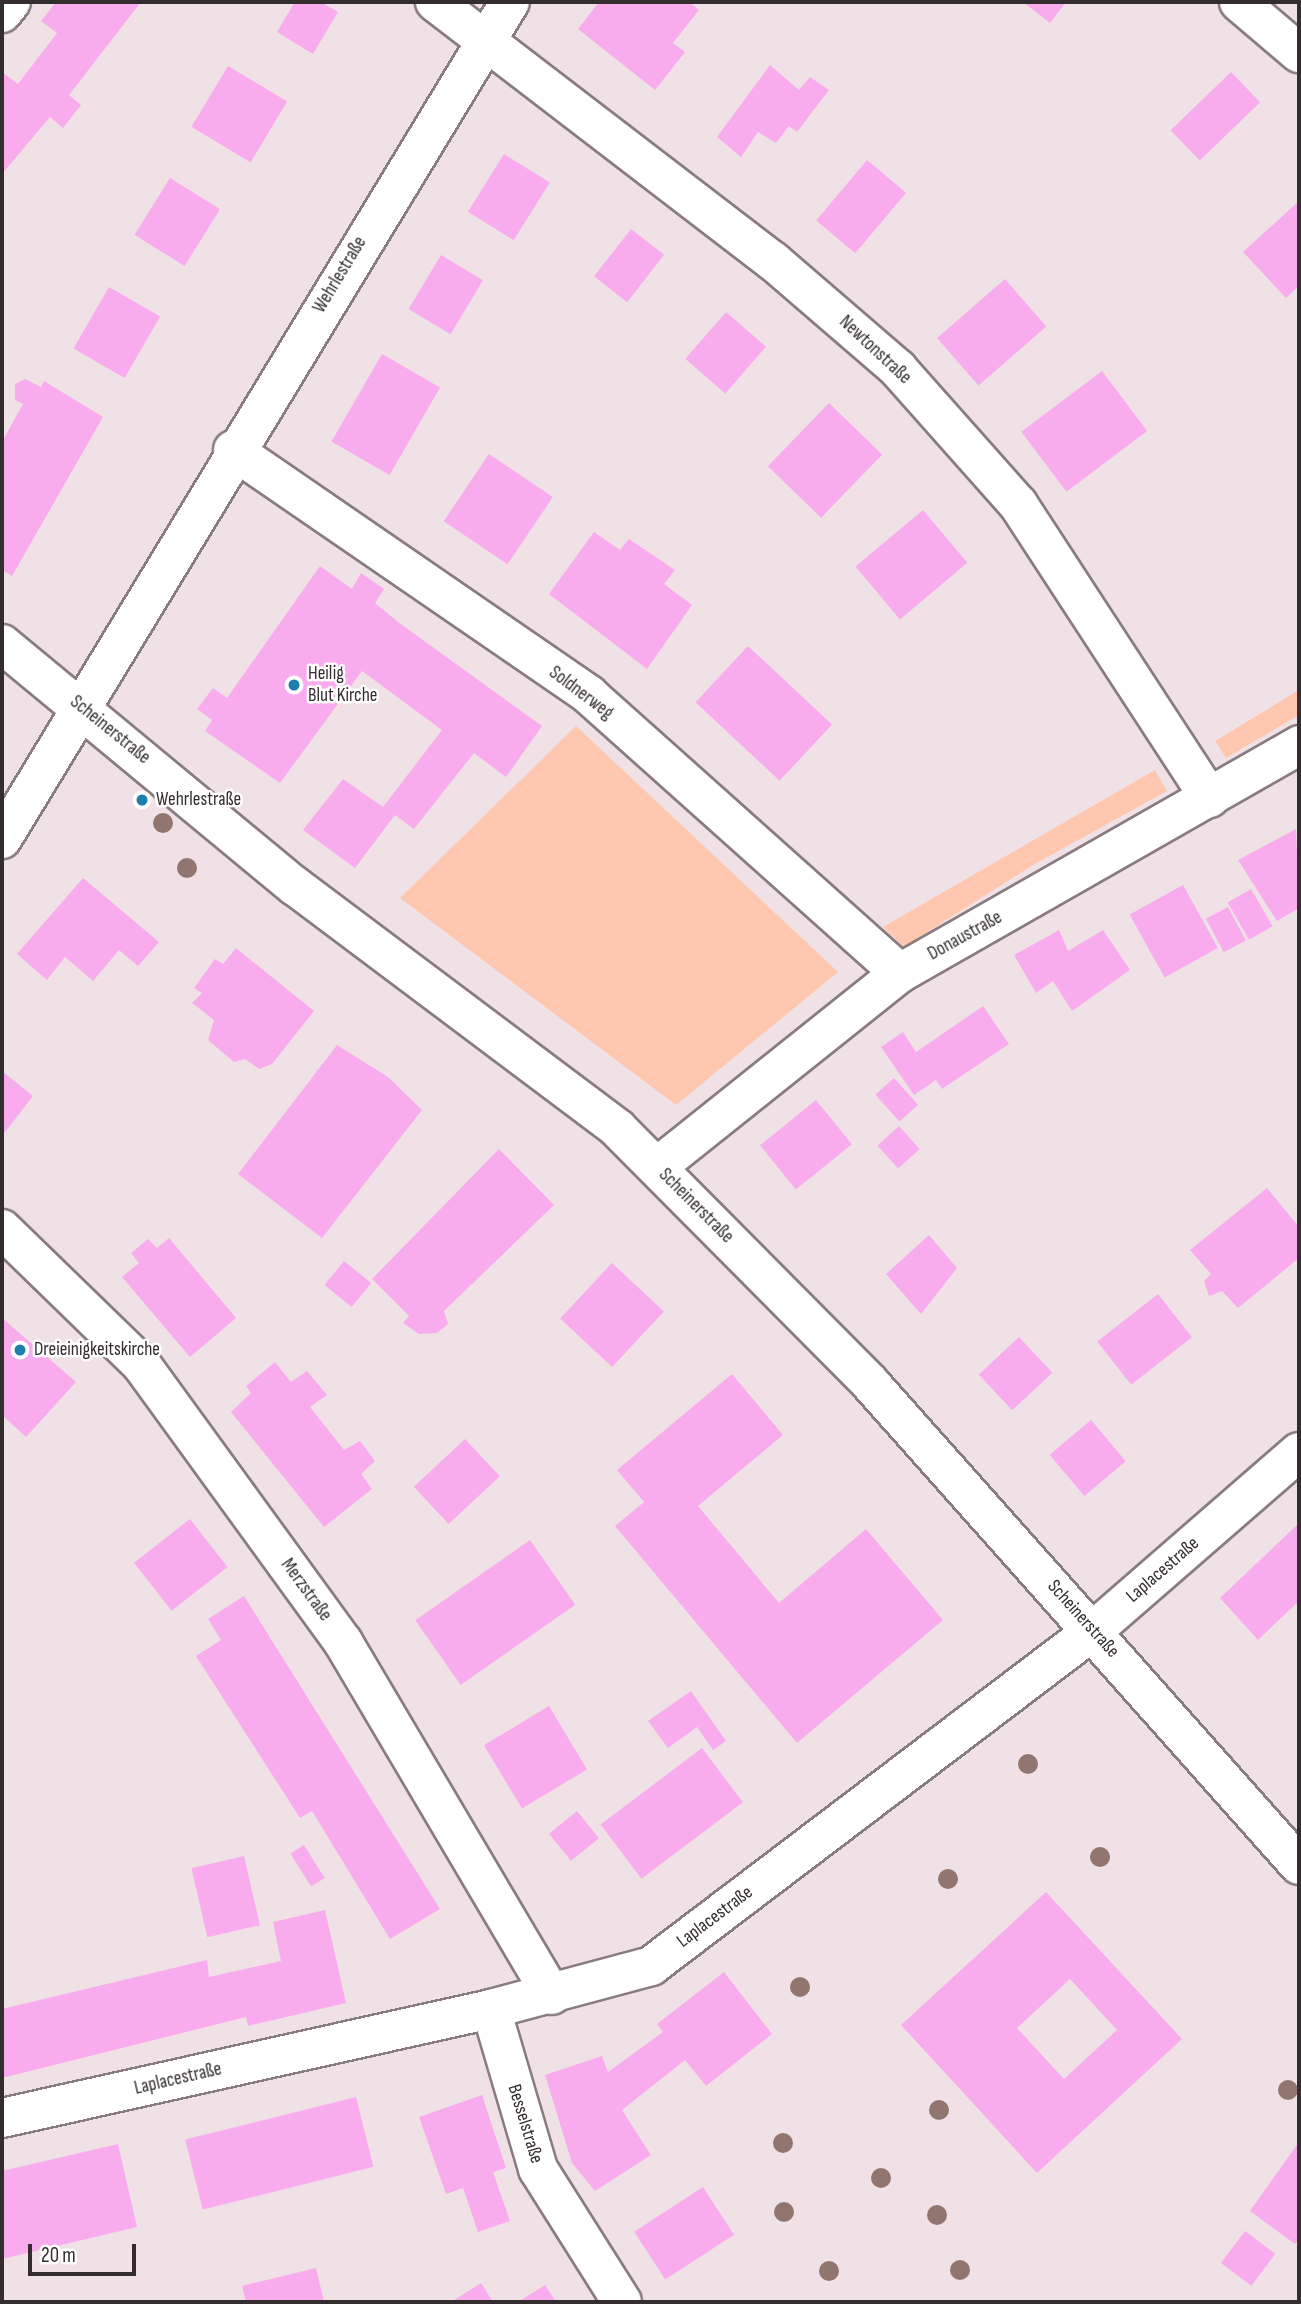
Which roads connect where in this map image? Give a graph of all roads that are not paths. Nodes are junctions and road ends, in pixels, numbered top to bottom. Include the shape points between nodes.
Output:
1 (11, 2) edge
2 (435, 2) edge
3 (510, 2) edge
4 (1239, 2) edge
5 (2, 13) edge
6 (485, 38) junction
7 (1299, 53) edge
8 (233, 450) junction
9 (2, 644) edge
10 (84, 708) junction
11 (1299, 745) edge
12 (1210, 797) junction
13 (2, 839) edge
14 (900, 973) junction
15 (657, 1167) junction
16 (2, 1229) edge
17 (1299, 1452) edge
18 (1094, 1630) junction
19 (1299, 1865) edge
20 (552, 1995) junction
21 (491, 2009) junction
22 (2, 2118) edge
23 (622, 2302) edge

1 - 5 street
2 - 6 street, Newtonstraße
3 - 6 street, Wehrlestraße
4 - 7 street
6 - 8 street, Wehrlestraße
6 - 12 street, Newtonstraße via 773,261 898,369 1018,504
8 - 10 street, Wehrlestraße
8 - 14 street, Soldnerweg via 589,695
9 - 10 street, Scheinerstraße
10 - 13 street, Wehrlestraße
10 - 15 street, Scheinerstraße via 246,848 617,1128
11 - 12 street, Donaustraße
12 - 14 street, Donaustraße
14 - 15 street, Donaustraße
15 - 18 street, Scheinerstraße via 870,1383
16 - 20 street, Merzstraße via 141,1364 343,1642
17 - 18 street, Laplacestraße
18 - 19 street, Scheinerstraße
18 - 20 street, Laplacestraße via 651,1966
20 - 21 street, Laplacestraße
21 - 22 street, Laplacestraße
21 - 23 street, Besselstraße via 538,2169

